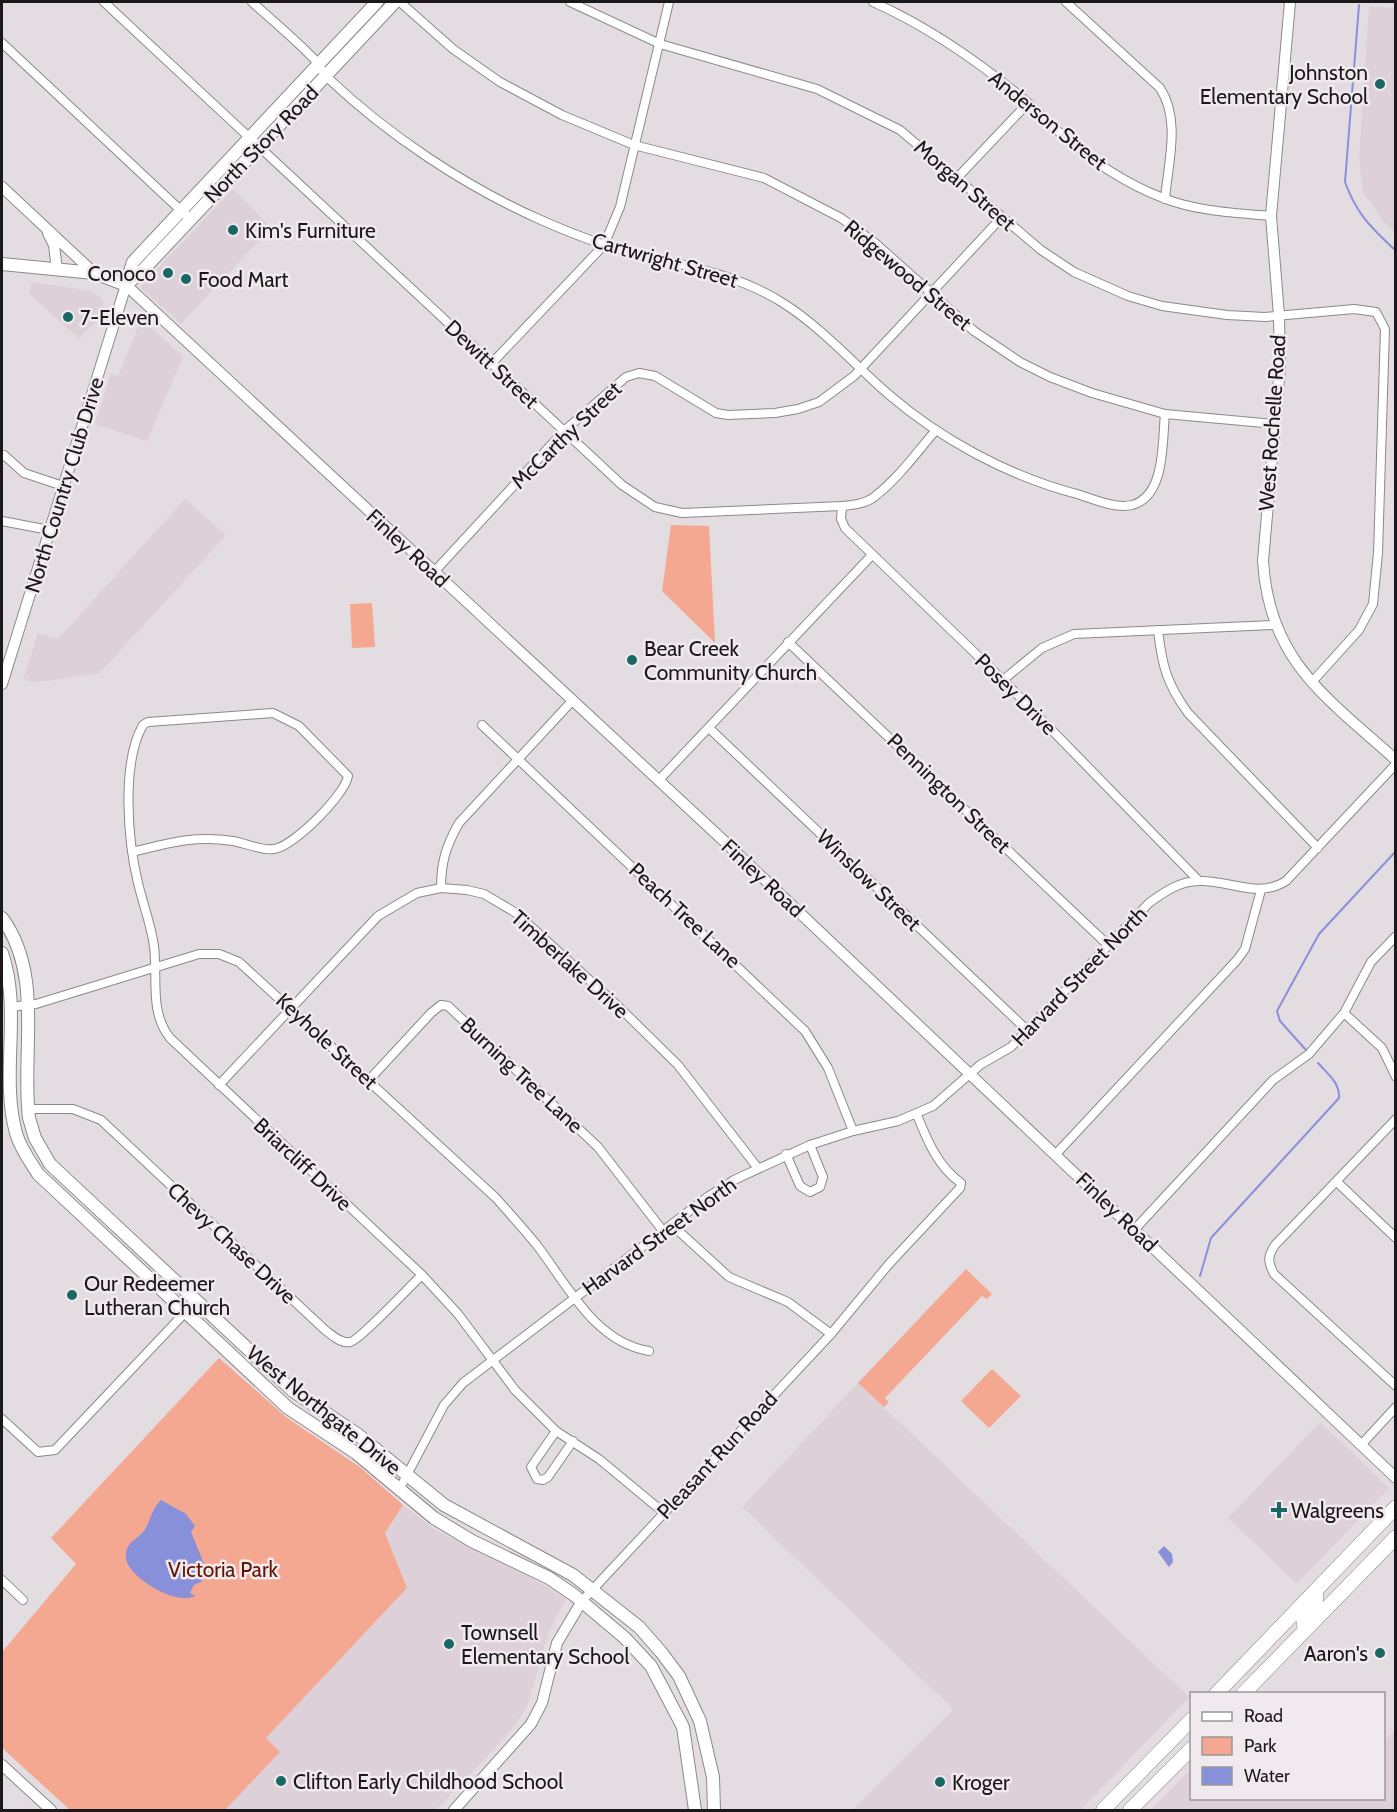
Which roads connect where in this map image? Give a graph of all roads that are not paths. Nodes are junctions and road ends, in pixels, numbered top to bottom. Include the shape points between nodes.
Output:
1 (104, 2) edge
2 (252, 2) edge
3 (377, 2) edge
4 (395, 2) edge
5 (400, 2) edge
6 (570, 2) edge
7 (669, 2) edge
8 (873, 2) edge
9 (1066, 2) edge
10 (1290, 2) edge
11 (2, 43) edge
12 (660, 44) junction
13 (318, 64) junction
14 (326, 76) junction
15 (1028, 103) junction
16 (249, 138) junction
17 (634, 145) junction
18 (260, 147) junction
19 (958, 177) junction
20 (2, 188) edge
21 (1165, 199) junction
22 (185, 215) junction
23 (1271, 216) junction
24 (1001, 218) junction
25 (46, 227) junction
26 (57, 238) junction
27 (604, 245) junction
28 (2, 264) edge
29 (57, 266) junction
30 (94, 273) junction
31 (126, 285) junction
32 (931, 294) junction
33 (1279, 315) junction
34 (491, 364) junction
35 (860, 369) junction
36 (1165, 414) junction
37 (1274, 424) junction
38 (936, 430) junction
39 (564, 431) junction
40 (2, 457) edge
41 (63, 486) junction
42 (842, 507) junction
43 (2, 521) edge
44 (49, 530) junction
45 (872, 555) junction
46 (434, 572) junction
47 (1274, 625) junction
48 (1158, 630) junction
49 (788, 642) junction
50 (1003, 680) junction
51 (1312, 682) junction
52 (2, 684) edge
53 (572, 701) junction
54 (482, 725) dead end
55 (710, 728) junction
56 (519, 759) junction
57 (1395, 762) edge
58 (658, 781) junction
59 (1318, 848) junction
60 (132, 852) junction
61 (1199, 880) junction
62 (441, 888) junction
63 (1261, 890) junction
64 (2, 918) edge
65 (1395, 936) edge
66 (1108, 945) junction
67 (2, 953) edge
68 (154, 968) junction
69 (27, 1006) junction
70 (10, 1007) junction
71 (292, 1008) junction
72 (1344, 1013) junction
73 (1028, 1031) junction
74 (970, 1073) junction
75 (1395, 1077) edge
76 (369, 1080) junction
77 (219, 1085) junction
78 (27, 1109) junction
79 (916, 1115) junction
80 (1395, 1119) edge
81 (853, 1131) junction
82 (810, 1145) junction
83 (1056, 1154) junction
84 (786, 1155) junction
85 (757, 1167) junction
86 (1337, 1182) junction
87 (74, 1188) junction
88 (64, 1200) junction
89 (672, 1225) junction
90 (1135, 1229) junction
91 (663, 1232) junction
92 (1395, 1238) edge
93 (422, 1275) junction
94 (575, 1298) junction
95 (196, 1301) junction
96 (185, 1313) junction
97 (831, 1334) junction
98 (649, 1351) dead end
99 (491, 1360) junction
100 (1395, 1386) edge
101 (1395, 1407) edge
102 (2, 1419) edge
103 (556, 1431) junction
104 (573, 1441) junction
105 (1361, 1445) junction
106 (407, 1476) junction
107 (1395, 1478) edge
108 (399, 1490) junction
109 (1395, 1507) edge
110 (663, 1512) junction
111 (1395, 1537) edge
112 (2, 1580) edge
113 (593, 1588) junction
114 (1315, 1590) junction
115 (23, 1600) dead end
116 (582, 1601) junction
117 (1305, 1630) junction
118 (1264, 1644) junction
119 (1279, 1656) junction
120 (679, 1677) junction
121 (663, 1686) junction
122 (1218, 1692) edge
123 (1246, 1692) edge
124 (1190, 1720) edge
125 (1190, 1749) edge
126 (2, 1765) edge
127 (51, 1810) edge
128 (454, 1810) edge
129 (695, 1810) edge
130 (714, 1810) edge
131 (1103, 1810) edge
132 (1130, 1810) edge

1 - 16 street, Dewitt Street
2 - 13 street, Cartwright Street
3 - 13 main road, North Story Road
4 - 14 main road, North Story Road
5 - 17 street, Ridgewood Street via 453,49 500,82 562,115
6 - 12 street, Morgan Street
7 - 12 street
8 - 15 street, Anderson Street via 966,53
9 - 21 street via 1166,97 1172,123
10 - 23 street, West Rochelle Road
11 - 22 street
12 - 17 street
12 - 19 street, Morgan Street via 790,80 835,97 900,130
13 - 14 street, Cartwright Street
13 - 16 main road, North Story Road
14 - 18 main road, North Story Road
14 - 27 street, Cartwright Street via 392,131 452,172 541,220
15 - 19 street
15 - 21 street, Anderson Street via 1085,155
16 - 18 street, Dewitt Street
16 - 22 main road, North Story Road
17 - 27 street via 620,207
17 - 32 street, Ridgewood Street via 764,178 785,188 841,218
18 - 22 main road, North Story Road
18 - 34 street, Dewitt Street
19 - 24 street, Morgan Street
20 - 25 street
21 - 23 street, Anderson Street
22 - 31 main road, North Story Road via 133,262
23 - 33 street, West Rochelle Road
24 - 32 street, McCarthy Street
24 - 33 street, Morgan Street via 1055,260 1128,296 1195,312
25 - 26 street
25 - 29 street
26 - 29 street via 61,249
26 - 30 street
27 - 34 street
27 - 35 street, Cartwright Street via 721,273 757,288 785,304
28 - 29 main road
29 - 30 main road
30 - 31 main road
31 - 41 street, North Country Club Drive
31 - 46 street, Finley Road
32 - 35 street, McCarthy Street
32 - 36 street, Ridgewood Street via 974,331 1020,362 1092,393
33 - 37 street, West Rochelle Road via 1280,367
33 - 51 street, Morgan Street via 1368,309 1380,316 1385,328 1373,604 1359,630
34 - 39 street, Dewitt Street
35 - 38 street, Cartwright Street
35 - 39 street, McCarthy Street via 828,397 798,409 728,416 708,409 655,376 639,373 619,381
36 - 37 street, Ridgewood Street
36 - 38 street, Cartwright Street via 1156,483 1150,493 1131,505 1058,489 999,465
37 - 47 street, West Rochelle Road via 1263,561 1264,586
38 - 42 street, Dewitt Street via 874,497
39 - 42 street, Dewitt Street via 622,485 644,501 669,511
39 - 46 street, McCarthy Street
40 - 41 street via 24,473
41 - 44 street, North Country Club Drive
42 - 45 street, Posey Drive via 845,528
43 - 44 street
44 - 52 street, North Country Club Drive
45 - 49 street
45 - 50 street, Posey Drive
46 - 53 street, Finley Road
47 - 48 street
47 - 51 street, West Rochelle Road via 1293,661
48 - 50 street via 1074,634 1042,648
48 - 59 street via 1163,670 1188,713
49 - 55 street
49 - 66 street, Pennington Street
50 - 61 street, Posey Drive
51 - 57 street, West Rochelle Road
53 - 56 street
53 - 58 street, Finley Road
54 - 56 street, Peach Tree Lane
55 - 58 street
55 - 73 street, Winslow Street
56 - 62 street via 459,824 441,864
56 - 81 street, Peach Tree Lane via 805,1031 828,1068
57 - 59 street
58 - 74 street, Finley Road
59 - 63 street via 1286,881
60 - 60 street, Briarcliff Drive via 188,838 274,849 295,839 342,792 348,776 299,726 273,713 148,722 143,725 132,761
60 - 68 street, Briarcliff Drive via 154,946
61 - 63 street, Harvard Street North
61 - 66 street, Harvard Street North via 1162,892
62 - 71 street, Timberlake Drive via 402,900 378,915
62 - 85 street, Timberlake Drive via 484,894 516,913 678,1065
63 - 83 street via 1245,949 1237,960
64 - 69 main road, West Northgate Drive via 22,958
65 - 72 street via 1364,972
66 - 73 street, Harvard Street North
67 - 70 main road, West Northgate Drive
68 - 69 street, Keyhole Street
68 - 71 street, Keyhole Street via 209,952 229,957 249,968
68 - 77 street, Briarcliff Drive via 158,1016 164,1030
69 - 70 street, Keyhole Street
69 - 78 main road, West Northgate Drive
70 - 88 main road, West Northgate Drive via 11,1109 16,1133 38,1174
71 - 76 street, Keyhole Street
71 - 77 street, Timberlake Drive
72 - 75 street via 1382,1048
72 - 90 street via 1309,1054 1273,1080
73 - 74 street, Harvard Street North
74 - 79 street, Harvard Street North via 948,1094
74 - 83 street, Finley Road
76 - 91 street, Burning Tree Lane via 430,1013 441,1005 448,1006 598,1147
76 - 94 street, Keyhole Street via 496,1198
77 - 93 street, Briarcliff Drive
78 - 87 main road, West Northgate Drive via 42,1152
78 - 93 street, Chevy Chase Drive via 73,1109 101,1120 325,1330 344,1342 362,1336
79 - 81 street, Harvard Street North
79 - 97 street, Pleasant Run Road via 928,1142 946,1170 961,1183 960,1188
80 - 86 street
81 - 82 street, Harvard Street North
82 - 84 street, Harvard Street North
82 - 84 street via 823,1177 820,1187 810,1192 800,1186
83 - 90 street, Finley Road
84 - 85 street, Harvard Street North
85 - 89 street, Harvard Street North via 709,1196
86 - 92 street
86 - 100 street via 1269,1255 1274,1274
87 - 88 main road
87 - 95 main road, West Northgate Drive
88 - 96 main road, West Northgate Drive
89 - 91 street, Harvard Street North
89 - 97 street via 729,1277 789,1302
90 - 105 street, Finley Road
91 - 94 street, Harvard Street North
93 - 99 street, Briarcliff Drive via 458,1314
94 - 98 street, Keyhole Street via 592,1319 621,1343
94 - 99 street, Harvard Street North
95 - 96 street
95 - 106 main road, West Northgate Drive via 285,1384 369,1443
96 - 102 street via 55,1450 38,1452
96 - 108 main road, West Northgate Drive via 288,1408 356,1453
97 - 110 street, Pleasant Run Road
99 - 103 street, Briarcliff Drive
99 - 106 street, Harvard Street North via 444,1405
101 - 105 street
103 - 104 street, Briarcliff Drive
103 - 104 street via 531,1467 537,1479 548,1477
104 - 110 street, Briarcliff Drive
105 - 107 street, Finley Road
106 - 108 street, Harvard Street North
106 - 113 main road, West Northgate Drive via 472,1522 526,1547
108 - 116 main road, West Northgate Drive via 443,1524 549,1578
109 - 114 main road
110 - 113 street, Pleasant Run Road
111 - 117 main road
112 - 115 street
113 - 116 street, Pleasant Run Road
113 - 120 main road, West Northgate Drive via 652,1640
114 - 117 main road via 1316,1601 1303,1618
114 - 118 main road
116 - 121 main road, West Northgate Drive via 639,1652
116 - 128 street, Pleasant Run Road via 557,1643 546,1689 531,1724
117 - 119 main road
118 - 119 main road
118 - 122 main road
119 - 123 main road
120 - 121 main road
120 - 130 main road, West Northgate Drive via 706,1742
121 - 129 main road, West Northgate Drive via 683,1727
124 - 131 main road
125 - 132 main road
126 - 127 street

